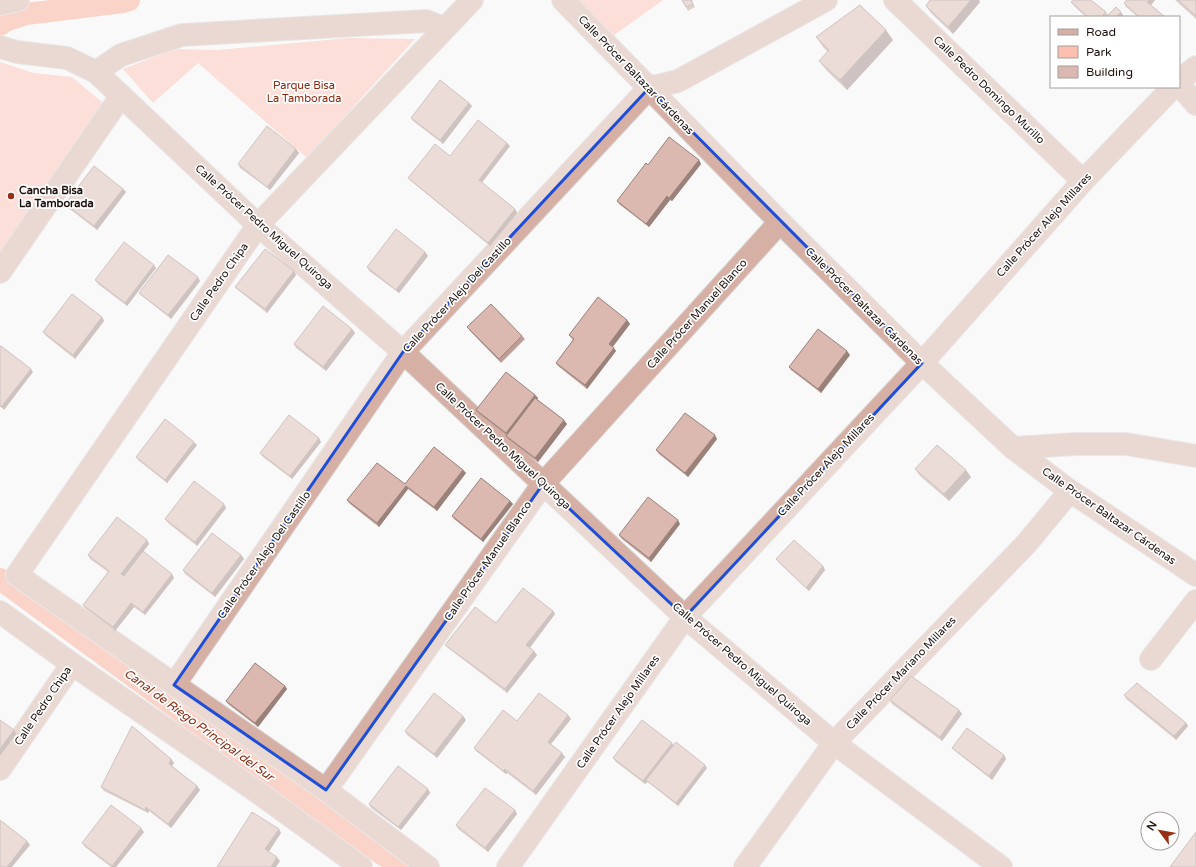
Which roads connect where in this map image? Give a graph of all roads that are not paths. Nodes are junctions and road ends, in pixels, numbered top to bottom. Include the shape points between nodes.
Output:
1 (18, 0) edge
2 (472, 0) edge
3 (563, 0) edge
4 (826, 0) edge
5 (895, 0) edge
6 (0, 4) edge
7 (444, 28) junction
8 (0, 47) edge
9 (1196, 67) edge
10 (96, 72) junction
11 (1180, 80) edge
12 (1180, 86) edge
13 (649, 88) junction
14 (1172, 88) edge
15 (121, 96) junction
16 (1196, 104) edge
17 (1083, 181) junction
18 (780, 222) junction
19 (258, 225) junction
20 (0, 272) edge
21 (403, 352) junction
22 (922, 363) junction
23 (1013, 448) junction
24 (1196, 456) edge
25 (543, 484) junction
26 (1070, 491) junction
27 (1196, 575) edge
28 (1196, 601) edge
29 (0, 612) edge
30 (685, 617) junction
31 (1151, 659) dead end
32 (72, 664) junction
33 (174, 685) junction
34 (834, 743) junction
35 (0, 769) edge
36 (326, 790) junction
37 (988, 863) edge
38 (361, 867) edge
39 (428, 867) edge
40 (508, 867) edge
41 (745, 867) edge

1 - 6 street
2 - 7 street, Calle Pedro Chipa
3 - 13 street, Calle Prócer Baltazar Cárdenas
4 - 13 street via 678,81
5 - 17 street, Calle Pedro Domingo Murillo
7 - 10 street via 426,21 182,35 121,55
7 - 19 street, Calle Pedro Chipa
8 - 10 street, Calle Prócer Pedro Miguel Quiroga via 17,52 67,58
9 - 11 street
10 - 15 street, Calle Prócer Pedro Miguel Quiroga
12 - 16 street
13 - 18 street, Calle Prócer Baltazar Cárdenas
13 - 21 street, Calle Prócer Alejo Del Castillo
14 - 17 street, Calle Prócer Alejo Millares
15 - 19 street, Calle Prócer Pedro Miguel Quiroga
15 - 20 street
17 - 22 street, Calle Prócer Alejo Millares
18 - 22 street, Calle Prócer Baltazar Cárdenas
18 - 25 street, Calle Prócer Manuel Blanco
19 - 21 street, Calle Prócer Pedro Miguel Quiroga
19 - 33 street, Calle Pedro Chipa via 17,575
21 - 25 street, Calle Prócer Pedro Miguel Quiroga
21 - 33 street, Calle Prócer Alejo Del Castillo
22 - 23 street, Calle Prócer Baltazar Cárdenas
22 - 30 street, Calle Prócer Alejo Millares
23 - 24 street via 1126,444
23 - 26 street, Calle Prócer Baltazar Cárdenas
25 - 30 street, Calle Prócer Pedro Miguel Quiroga
25 - 36 street, Calle Prócer Manuel Blanco
26 - 27 street, Calle Prócer Baltazar Cárdenas
26 - 34 street, Calle Prócer Mariano Millares via 1027,543
28 - 31 street
29 - 32 street
30 - 34 street, Calle Prócer Pedro Miguel Quiroga
30 - 40 street, Calle Prócer Alejo Millares
32 - 35 street, Calle Pedro Chipa
32 - 38 street
33 - 36 street
34 - 37 street, Calle Prócer Pedro Miguel Quiroga
34 - 41 street, Calle Prócer Mariano Millares
36 - 39 street

